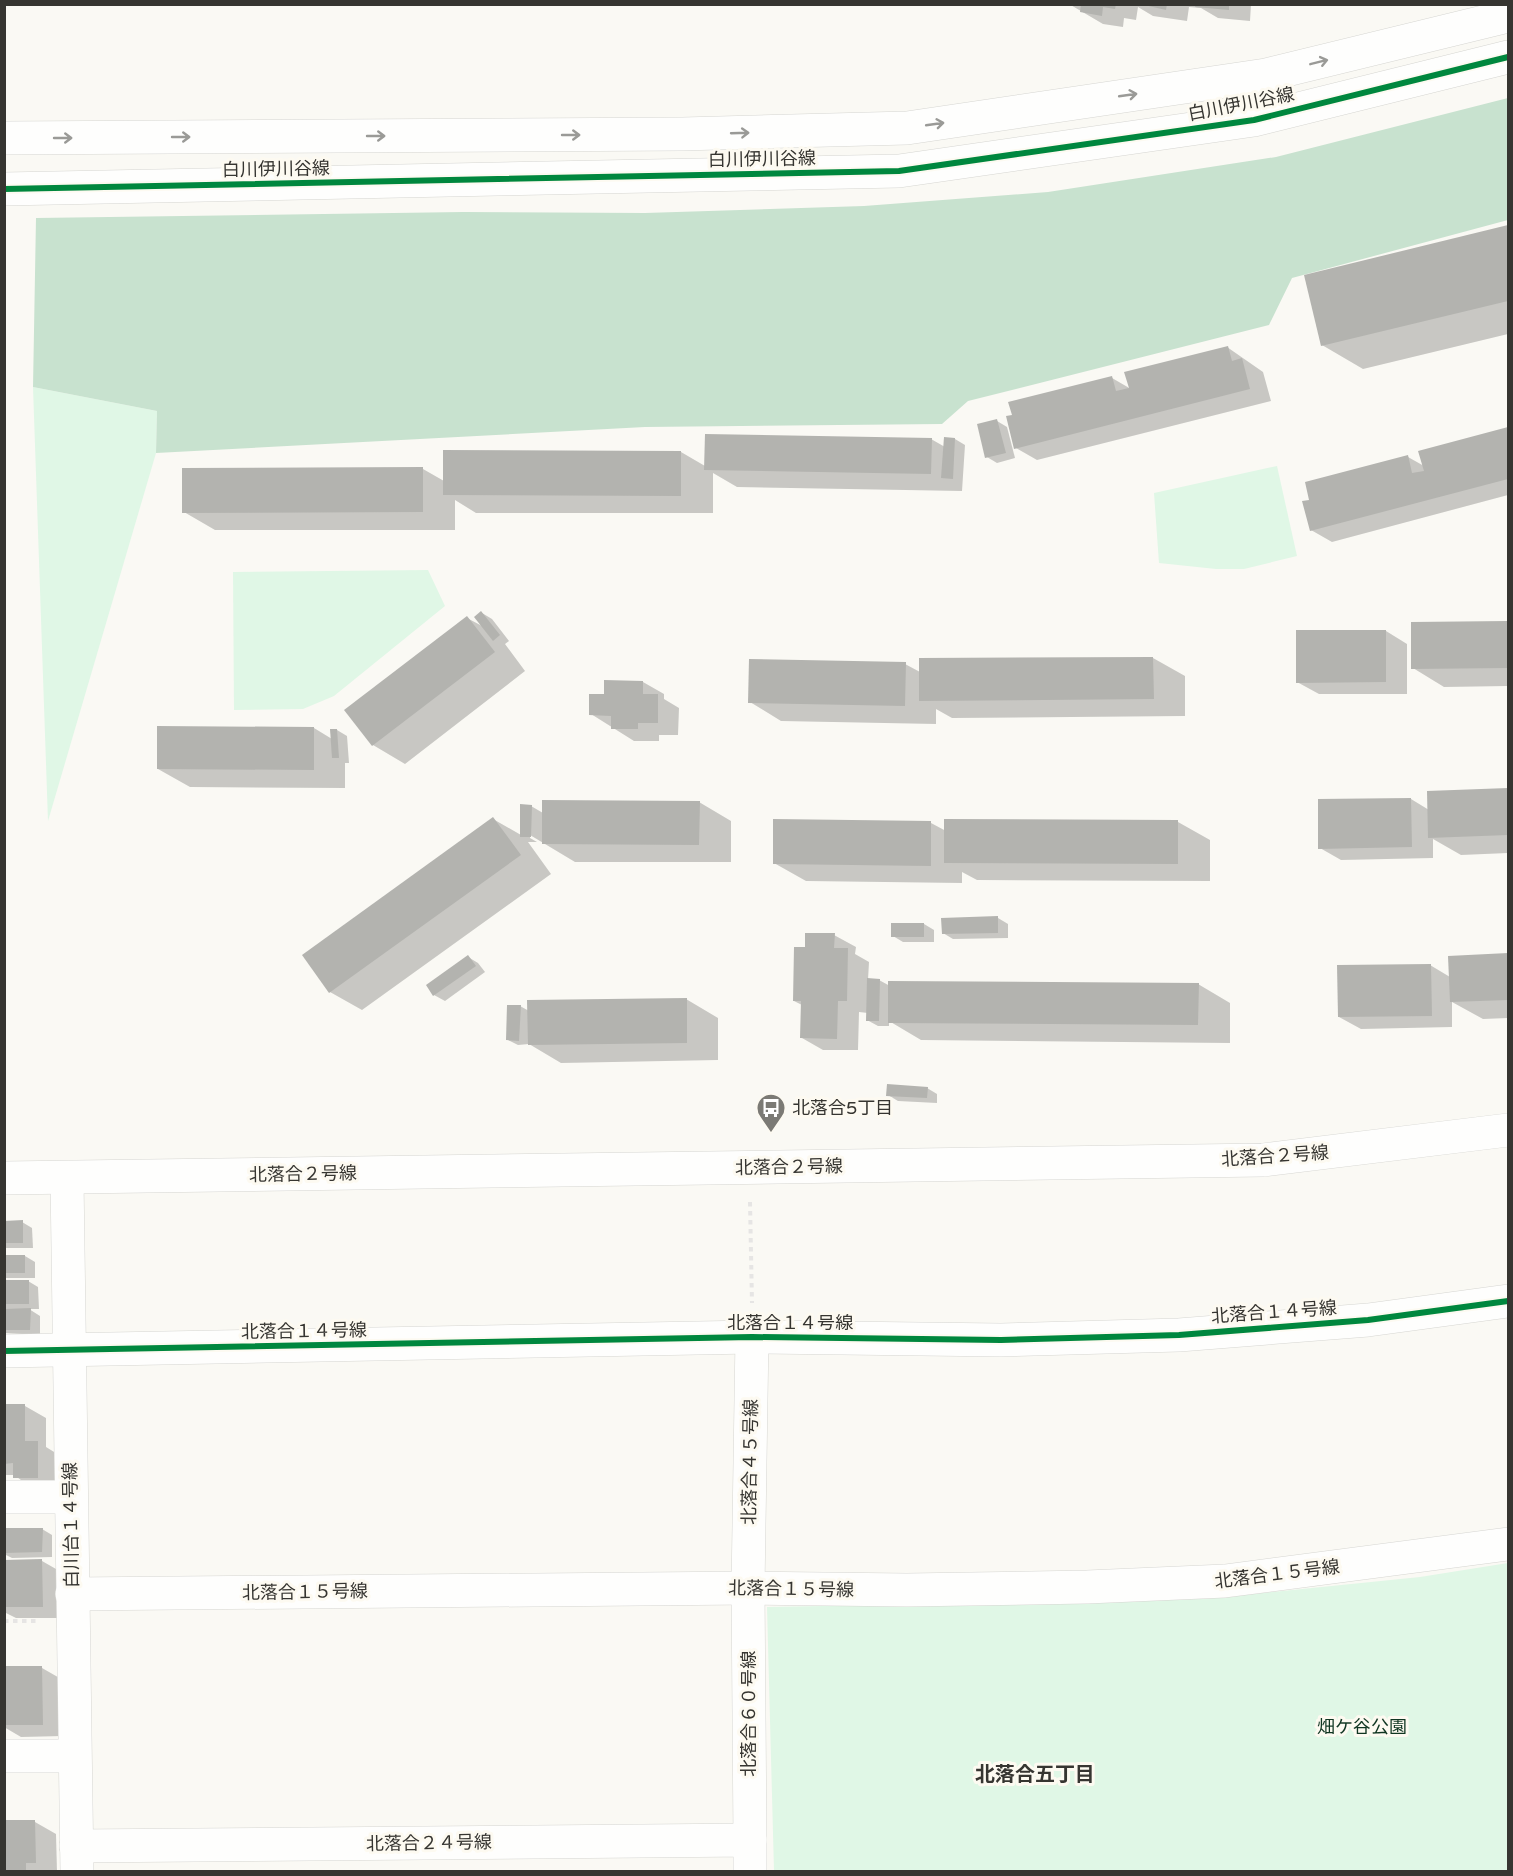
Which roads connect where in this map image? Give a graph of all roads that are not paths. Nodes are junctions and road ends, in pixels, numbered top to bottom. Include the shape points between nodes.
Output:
1 (1509, 16) edge
2 (1509, 57) edge
3 (4, 138) edge
4 (4, 189) edge
5 (1509, 1130) edge
6 (4, 1178) edge
7 (68, 1179) junction
8 (1509, 1301) edge
9 (752, 1337) junction
10 (4, 1351) edge
11 (69, 1351) junction
12 (4, 1497) edge
13 (70, 1497) junction
14 (1509, 1544) edge
15 (748, 1588) junction
16 (72, 1594) junction
17 (4, 1756) edge
18 (74, 1756) junction
19 (750, 1840) junction
20 (76, 1859) edge
21 (750, 1872) edge

3 -> 1 street, 白川伊川谷線 via 670,134 907,128 1266,75
2 - 4 street, 白川伊川谷線 via 1254,120 899,171
5 - 7 street, 北落合２号線 via 1263,1160
6 - 7 street, 北落合２号線
7 - 11 street, 白川台１４号線
8 - 9 street, 北落合１４号線 via 1368,1320 1179,1335 1001,1340
9 - 11 street, 北落合１４号線
9 - 15 street, 北落合４５号線
10 - 11 street, 北落合１４号線
11 - 13 street, 白川台１４号線
12 - 13 street
13 - 16 street, 白川台１４号線
14 - 15 street, 北落合１５号線 via 1225,1581 918,1590
15 - 16 street, 北落合１５号線
15 - 19 street, 北落合６０号線
16 - 18 street, 白川台１４号線
17 - 18 street
18 - 20 street, 白川台１４号線
19 - 20 street, 北落合２４号線
19 - 21 street

